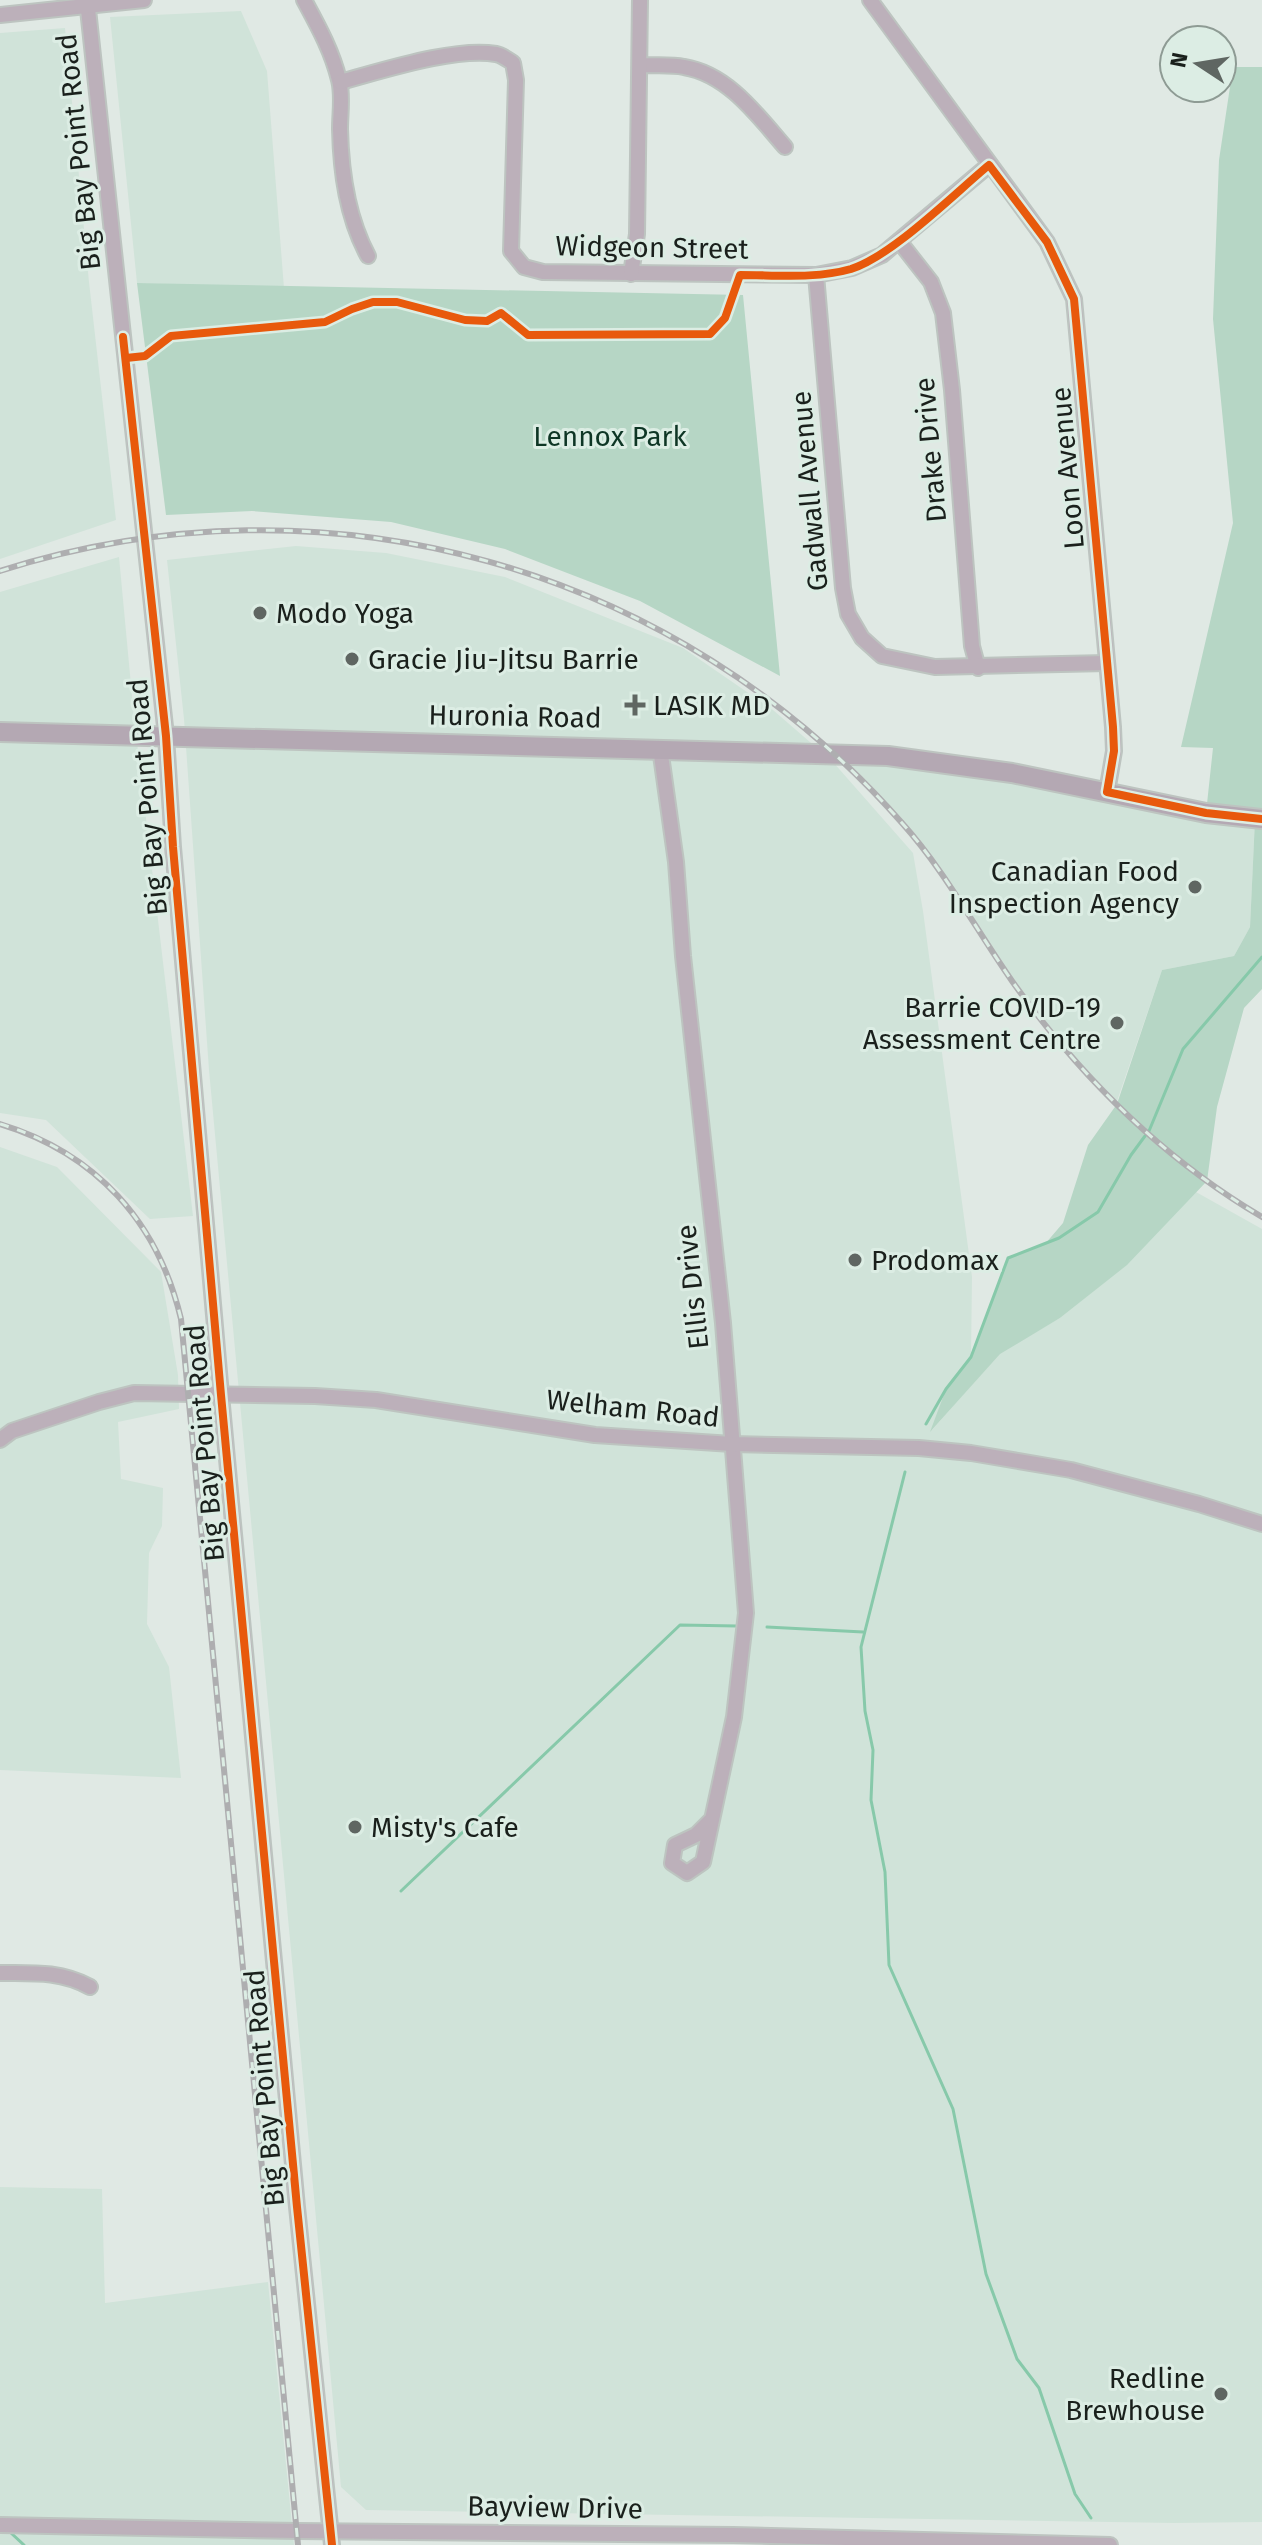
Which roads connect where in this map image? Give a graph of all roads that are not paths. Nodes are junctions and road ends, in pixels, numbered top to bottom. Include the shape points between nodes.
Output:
1 (144, 0) edge
2 (304, 0) edge
3 (640, 0) edge
4 (870, 0) edge
5 (88, 3) edge
6 (0, 15) edge
7 (640, 65) junction
8 (340, 82) junction
9 (785, 147) dead end
10 (989, 165) junction
11 (899, 241) junction
12 (368, 256) dead end
13 (631, 274) junction
14 (816, 275) junction
15 (1107, 663) junction
16 (978, 668) junction
17 (0, 732) edge
18 (166, 736) junction
19 (660, 748) junction
20 (1107, 792) junction
21 (1262, 819) edge
22 (221, 1395) junction
23 (0, 1440) edge
24 (732, 1444) junction
25 (1262, 1524) edge
26 (712, 1819) dead end
27 (0, 1973) edge
28 (90, 1987) dead end
29 (0, 2525) edge
30 (332, 2538) edge
31 (1110, 2545) edge

1 - 5 street
2 - 8 street
3 - 7 street
4 - 10 street, Loon Avenue
5 - 6 street
5 - 18 street, Big Bay Point Road
7 - 9 street via 686,67 717,80 750,105
7 - 13 street via 637,234
8 - 12 street via 346,188 355,232
8 - 13 street, Widgeon Street via 424,60 500,54 513,63 516,80 511,251 524,267 543,272
10 - 11 street, Widgeon Street
10 - 15 street, Loon Avenue via 1047,242 1074,299
11 - 14 street, Widgeon Street via 852,268
11 - 16 street, Drake Drive via 931,282 943,313
13 - 14 street, Widgeon Street
14 - 16 street, Gadwall Avenue via 848,614 862,638 882,656 935,667
15 - 16 street, Gadwall Avenue
15 - 20 street, Loon Avenue via 1114,751
17 - 18 main road, Huronia Road
18 - 19 main road, Huronia Road
18 - 22 street, Big Bay Point Road
19 - 20 main road, Huronia Road via 888,756
19 - 24 street, Ellis Drive via 676,862
20 - 21 main road, Huronia Road
22 - 23 street, Welham Road via 134,1393 12,1431
22 - 24 street, Welham Road via 387,1401 595,1435
22 - 30 street, Big Bay Point Road
24 - 25 street, Welham Road via 971,1453 1071,1470
24 - 26 street, Ellis Drive via 746,1613 734,1717
27 - 28 street via 58,1974
29 - 30 street, Bayview Drive
30 - 31 street, Bayview Drive via 733,2535

